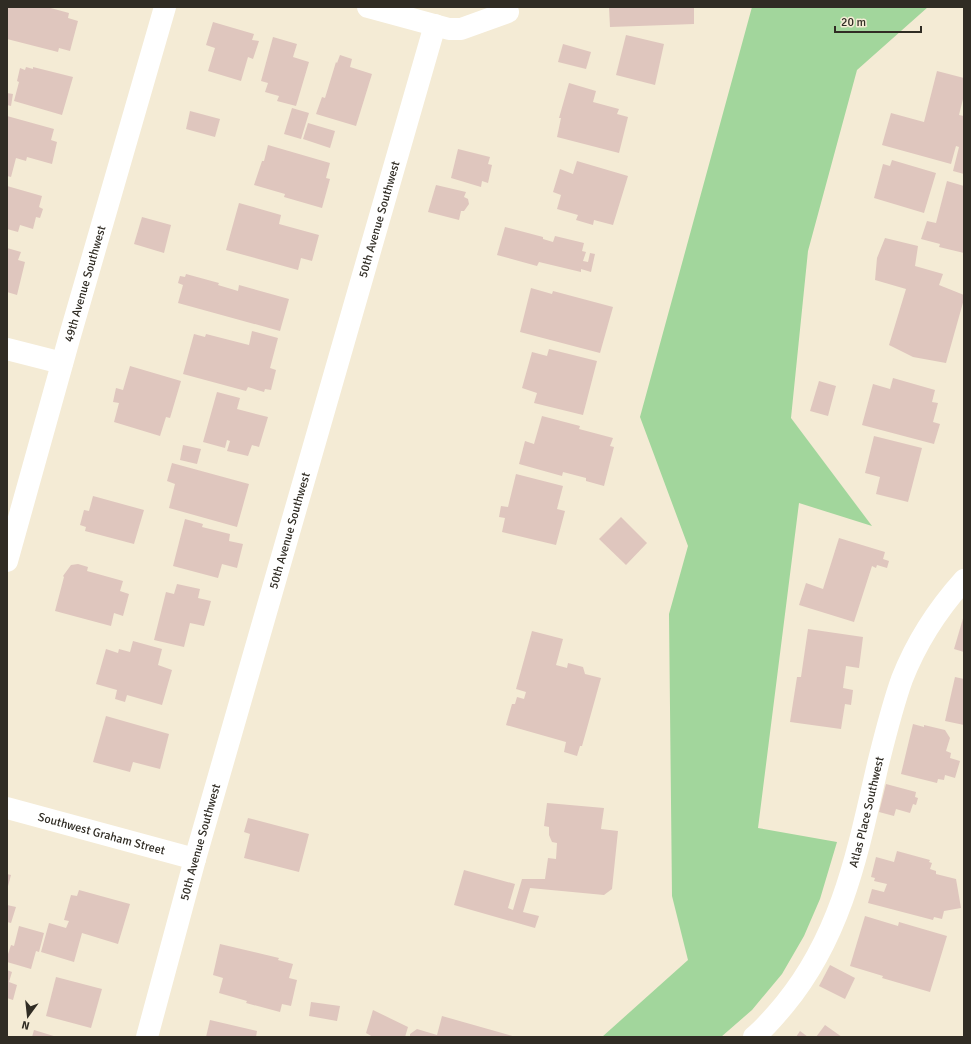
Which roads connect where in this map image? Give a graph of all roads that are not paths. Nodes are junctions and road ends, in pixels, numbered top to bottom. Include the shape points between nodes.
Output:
1 (165, 7) edge
2 (368, 7) edge
3 (508, 12) dead end
4 (435, 25) junction
5 (7, 348) edge
6 (62, 363) junction
7 (7, 561) edge
8 (964, 580) edge
9 (7, 808) edge
10 (195, 859) junction
11 (147, 1037) edge
12 (754, 1037) edge

1 - 6 street, 49th Avenue Southwest
2 - 4 street
3 - 4 street via 461,28 449,29
4 - 10 street, 50th Avenue Southwest
5 - 6 street
6 - 7 street, 49th Avenue Southwest
8 - 12 street, Atlas Place Southwest via 922,635 902,679 889,718 841,907 823,946 799,986 768,1026
9 - 10 street, Southwest Graham Street
10 - 11 street, 50th Avenue Southwest

